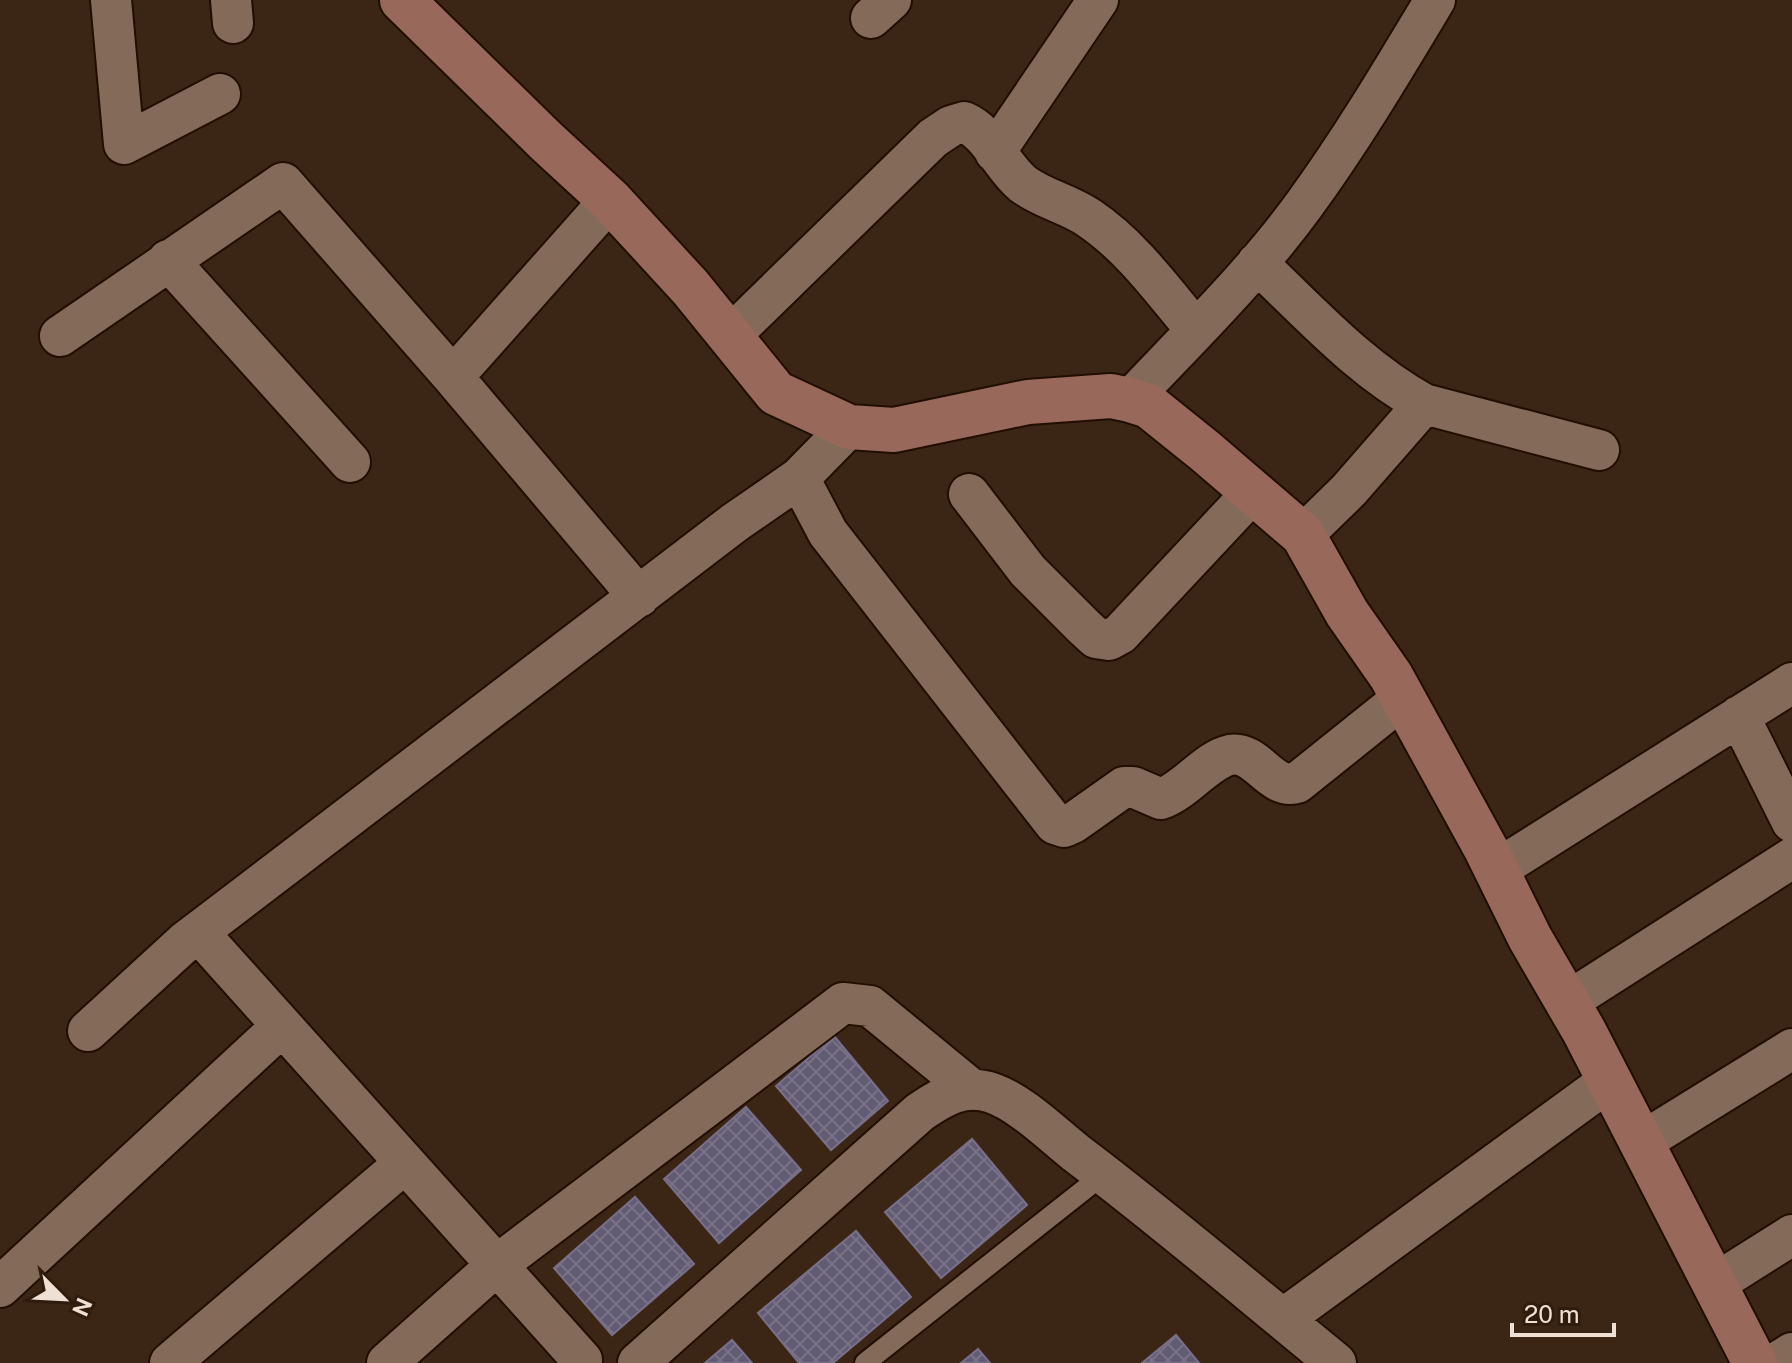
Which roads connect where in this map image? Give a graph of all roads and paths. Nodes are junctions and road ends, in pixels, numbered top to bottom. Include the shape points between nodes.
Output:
1 (111, 0) edge
2 (402, 0) edge
3 (1098, 0) edge
4 (1435, 0) edge
5 (220, 94) dead end
6 (995, 152) junction
7 (610, 200) junction
8 (168, 260) junction
9 (1257, 263) junction
10 (1196, 330) junction
11 (60, 336) dead end
12 (730, 336) junction
13 (453, 377) junction
14 (1130, 400) junction
15 (1424, 404) junction
16 (849, 427) junction
17 (1599, 450) dead end
18 (350, 462) dead end
19 (799, 478) junction
20 (1253, 492) junction
21 (969, 494) dead end
22 (1303, 535) junction
23 (639, 597) junction
24 (1792, 683) edge
25 (1403, 698) junction
26 (1739, 716) junction
27 (1792, 822) edge
28 (1792, 858) edge
29 (1496, 870) junction
30 (198, 932) junction
31 (1567, 1002) junction
32 (282, 1026) junction
33 (88, 1031) dead end
34 (1792, 1049) edge
35 (1609, 1081) junction
36 (971, 1089) junction
37 (1640, 1143) junction
38 (405, 1163) junction
39 (1104, 1174) junction
40 (1792, 1235) edge
41 (497, 1265) junction
42 (1716, 1283) junction
43 (0, 1287) edge
44 (1283, 1319) junction
45 (1792, 1353) edge
46 (582, 1362) edge
47 (170, 1363) edge
48 (387, 1363) edge
49 (638, 1363) edge
50 (865, 1363) edge
51 (1336, 1363) edge
52 (1755, 1363) edge
53 (1776, 1363) edge

1 - 5 street via 124,144
2 - 7 street
3 - 6 street
4 - 9 street via 1371,107
6 - 10 street via 1021,182 1110,233
6 - 12 street via 976,127 964,122 933,138
7 - 12 street
7 - 13 street
8 - 11 street
8 - 13 street via 283,183
8 - 18 street
9 - 10 street
9 - 15 street via 1371,371
10 - 14 street
12 - 16 street via 776,393
13 - 23 street
14 - 16 street via 1111,396 1028,402 894,430
14 - 20 street via 1149,406
15 - 17 street
15 - 22 street
16 - 19 street
19 - 23 street
19 - 25 street via 828,533 1055,824 1073,823 1124,787 1161,799 1172,795 1232,755 1244,756 1289,786
20 - 21 street via 1109,640 1096,638 1028,571
20 - 22 street
22 - 25 street
23 - 30 street
24 - 26 street
25 - 29 street
26 - 27 street
26 - 29 street
28 - 31 street
29 - 31 street
30 - 32 street
30 - 33 street
31 - 35 street
32 - 38 street
32 - 43 street
34 - 37 street
35 - 37 street
35 - 44 street
36 - 39 street via 1010,1102
36 - 41 street via 870,1006 843,1003
36 - 49 street via 946,1094 920,1112
37 - 42 street
38 - 41 street
38 - 47 street
39 - 44 street
39 - 50 lane
40 - 42 street
41 - 46 street
41 - 48 street
42 - 52 street
44 - 51 street
45 - 53 street

